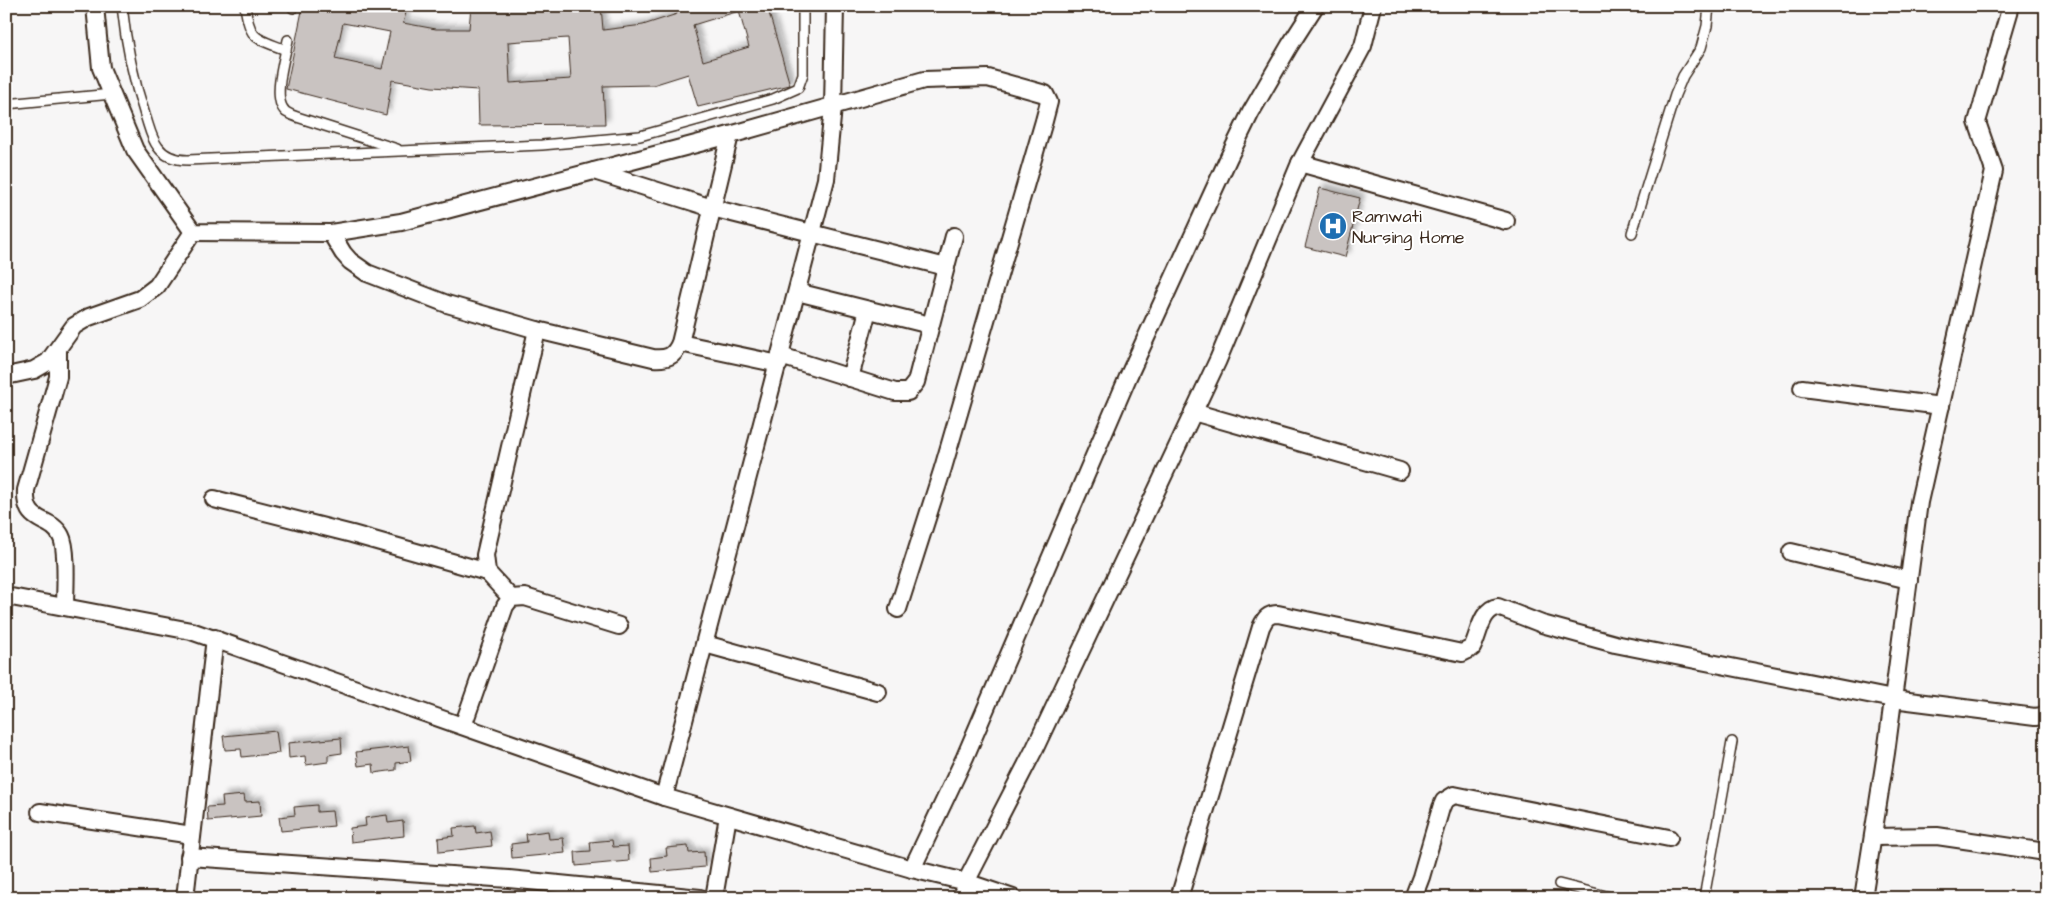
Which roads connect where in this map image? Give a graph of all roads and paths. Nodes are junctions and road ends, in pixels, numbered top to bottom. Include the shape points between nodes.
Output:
1 (95, 6) edge
2 (122, 6) edge
3 (245, 6) edge
4 (803, 6) edge
5 (835, 6) edge
6 (1315, 6) edge
7 (1373, 6) edge
8 (1709, 6) edge
9 (2012, 6) edge
10 (288, 40) dead end
11 (286, 50) junction
12 (112, 94) junction
13 (6, 104) edge
14 (833, 107) junction
15 (730, 135) junction
16 (404, 151) junction
17 (1300, 163) junction
18 (594, 171) junction
19 (712, 208) junction
20 (1506, 221) dead end
21 (193, 232) junction
22 (331, 233) junction
23 (1632, 233) dead end
24 (813, 234) junction
25 (954, 236) dead end
26 (946, 267) junction
27 (797, 292) junction
28 (868, 310) junction
29 (930, 325) junction
30 (537, 330) junction
31 (680, 343) junction
32 (58, 350) junction
33 (779, 360) junction
34 (6, 376) edge
35 (850, 378) junction
36 (1802, 388) dead end
37 (1941, 406) junction
38 (1193, 412) junction
39 (1400, 471) dead end
40 (214, 499) dead end
41 (1791, 552) dead end
42 (487, 572) junction
43 (1909, 580) junction
44 (6, 596) edge
45 (511, 598) junction
46 (65, 607) junction
47 (898, 609) dead end
48 (619, 626) dead end
49 (215, 638) junction
50 (705, 644) junction
51 (878, 692) dead end
52 (1893, 699) junction
53 (2046, 713) edge
54 (463, 726) junction
55 (1732, 742) dead end
56 (664, 798) junction
57 (40, 812) dead end
58 (728, 816) junction
59 (192, 835) junction
60 (1873, 837) junction
61 (1670, 838) dead end
62 (2046, 852) edge
63 (189, 857) junction
64 (912, 869) junction
65 (1559, 884) dead end
66 (964, 890) edge
67 (185, 898) edge
68 (700, 898) edge
69 (714, 898) edge
70 (1013, 898) edge
71 (1179, 898) edge
72 (1413, 898) edge
73 (1614, 898) edge
74 (1704, 898) edge
75 (1863, 898) edge

1 - 12 street via 101,68
2 - 16 lane via 130,60 147,120 158,148 172,158
3 - 11 lane via 254,36
4 - 16 lane via 803,74 798,88 773,99 640,136 542,145
5 - 14 street
6 - 64 street via 1251,112 1229,157 1128,377 965,757
7 - 17 street via 1363,46
8 - 23 lane via 1704,40 1675,95
9 - 37 street via 1977,122 1994,170
10 - 11 lane
11 - 16 lane via 279,99 286,112
12 - 13 lane
12 - 21 street via 135,150
14 - 15 street
14 - 24 street via 826,179
14 - 47 street via 924,80 988,78 1045,94 1049,102 944,468
15 - 18 street
15 - 19 street
17 - 20 street
17 - 38 street
18 - 19 street
18 - 22 street via 401,222
19 - 24 street
19 - 31 street
21 - 22 street
21 - 32 street via 157,286 140,299 81,321
22 - 30 street via 350,261 367,273 447,304
24 - 26 street
24 - 27 street
25 - 26 street
26 - 29 street
27 - 28 street
27 - 33 street
28 - 29 street
28 - 35 street
29 - 35 street via 916,382 908,392 895,392
30 - 31 street via 661,359 672,356
30 - 42 street via 485,555
31 - 33 street
32 - 34 street via 48,362 34,370
32 - 46 street via 58,377 26,490 26,500 33,514 57,531 64,542
33 - 35 street
33 - 50 street
36 - 37 street
37 - 43 street via 1919,502
38 - 39 street
38 - 66 street via 1036,748
40 - 42 street
41 - 43 street
42 - 45 street
43 - 52 street
44 - 46 street
45 - 48 street via 524,597
45 - 54 street via 505,606
46 - 49 street via 191,630
49 - 54 street
49 - 59 street
50 - 51 street
50 - 56 street
52 - 53 street via 2035,717
52 - 60 street
52 - 71 street via 1615,644 1542,624 1498,607 1489,611 1472,648 1466,653 1271,614 1261,627
54 - 56 street
55 - 74 lane
56 - 58 street
57 - 59 street
58 - 64 street
58 - 69 street
59 - 63 street
60 - 62 street via 1937,836
60 - 75 street
61 - 72 street via 1454,796 1444,801 1441,808
63 - 67 street
63 - 68 street via 509,879
64 - 66 street
65 - 73 lane
66 - 70 street

